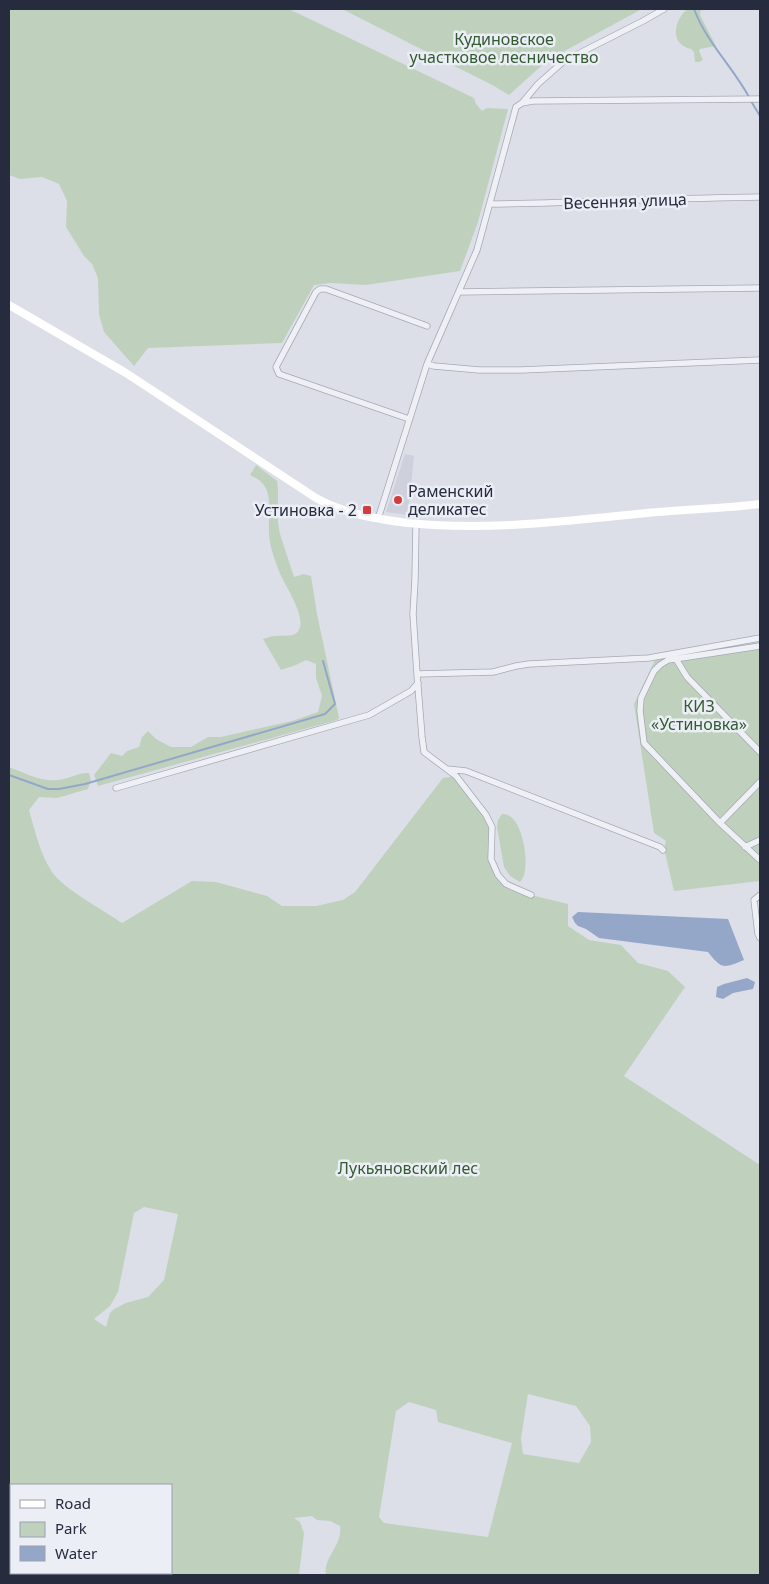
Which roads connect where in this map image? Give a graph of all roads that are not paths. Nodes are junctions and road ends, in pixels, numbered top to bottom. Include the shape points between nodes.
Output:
1 (664, 9) edge
2 (760, 99) edge
3 (522, 103) junction
4 (760, 197) edge
5 (490, 204) junction
6 (760, 288) edge
7 (459, 292) junction
8 (9, 305) edge
9 (427, 326) dead end
10 (760, 360) edge
11 (427, 364) junction
12 (409, 420) junction
13 (760, 504) edge
14 (378, 519) junction
15 (416, 524) junction
16 (760, 638) edge
17 (760, 646) edge
18 (676, 659) junction
19 (417, 674) junction
20 (418, 682) junction
21 (760, 752) edge
22 (447, 769) junction
23 (760, 782) edge
24 (116, 788) dead end
25 (720, 823) junction
26 (760, 840) edge
27 (745, 847) junction
28 (663, 850) dead end
29 (760, 860) edge
30 (530, 895) dead end
31 (760, 895) edge
32 (760, 938) edge

1 - 3 street via 564,61
2 - 3 street
3 - 5 street via 516,107
4 - 5 street, Весенняя улица
5 - 7 street via 477,250
6 - 7 street
7 - 11 street
8 - 14 main road via 126,373 333,508
9 - 12 street via 320,289 276,367 279,374
10 - 11 street via 521,370 479,370
11 - 12 street
12 - 14 street
13 - 15 main road via 531,524
14 - 15 main road
15 - 19 street via 413,614
16 - 19 street via 649,658 529,664 493,672
17 - 18 street
18 - 21 street via 687,677
18 - 25 street via 668,660 654,671 641,698 644,743
19 - 20 street
20 - 22 street via 424,752
20 - 24 street via 411,691 369,715
22 - 28 street via 466,770
22 - 30 street via 456,776 492,827 491,859 498,875 506,884
23 - 25 street
25 - 27 street
26 - 27 street
27 - 29 street
31 - 32 street via 754,900

